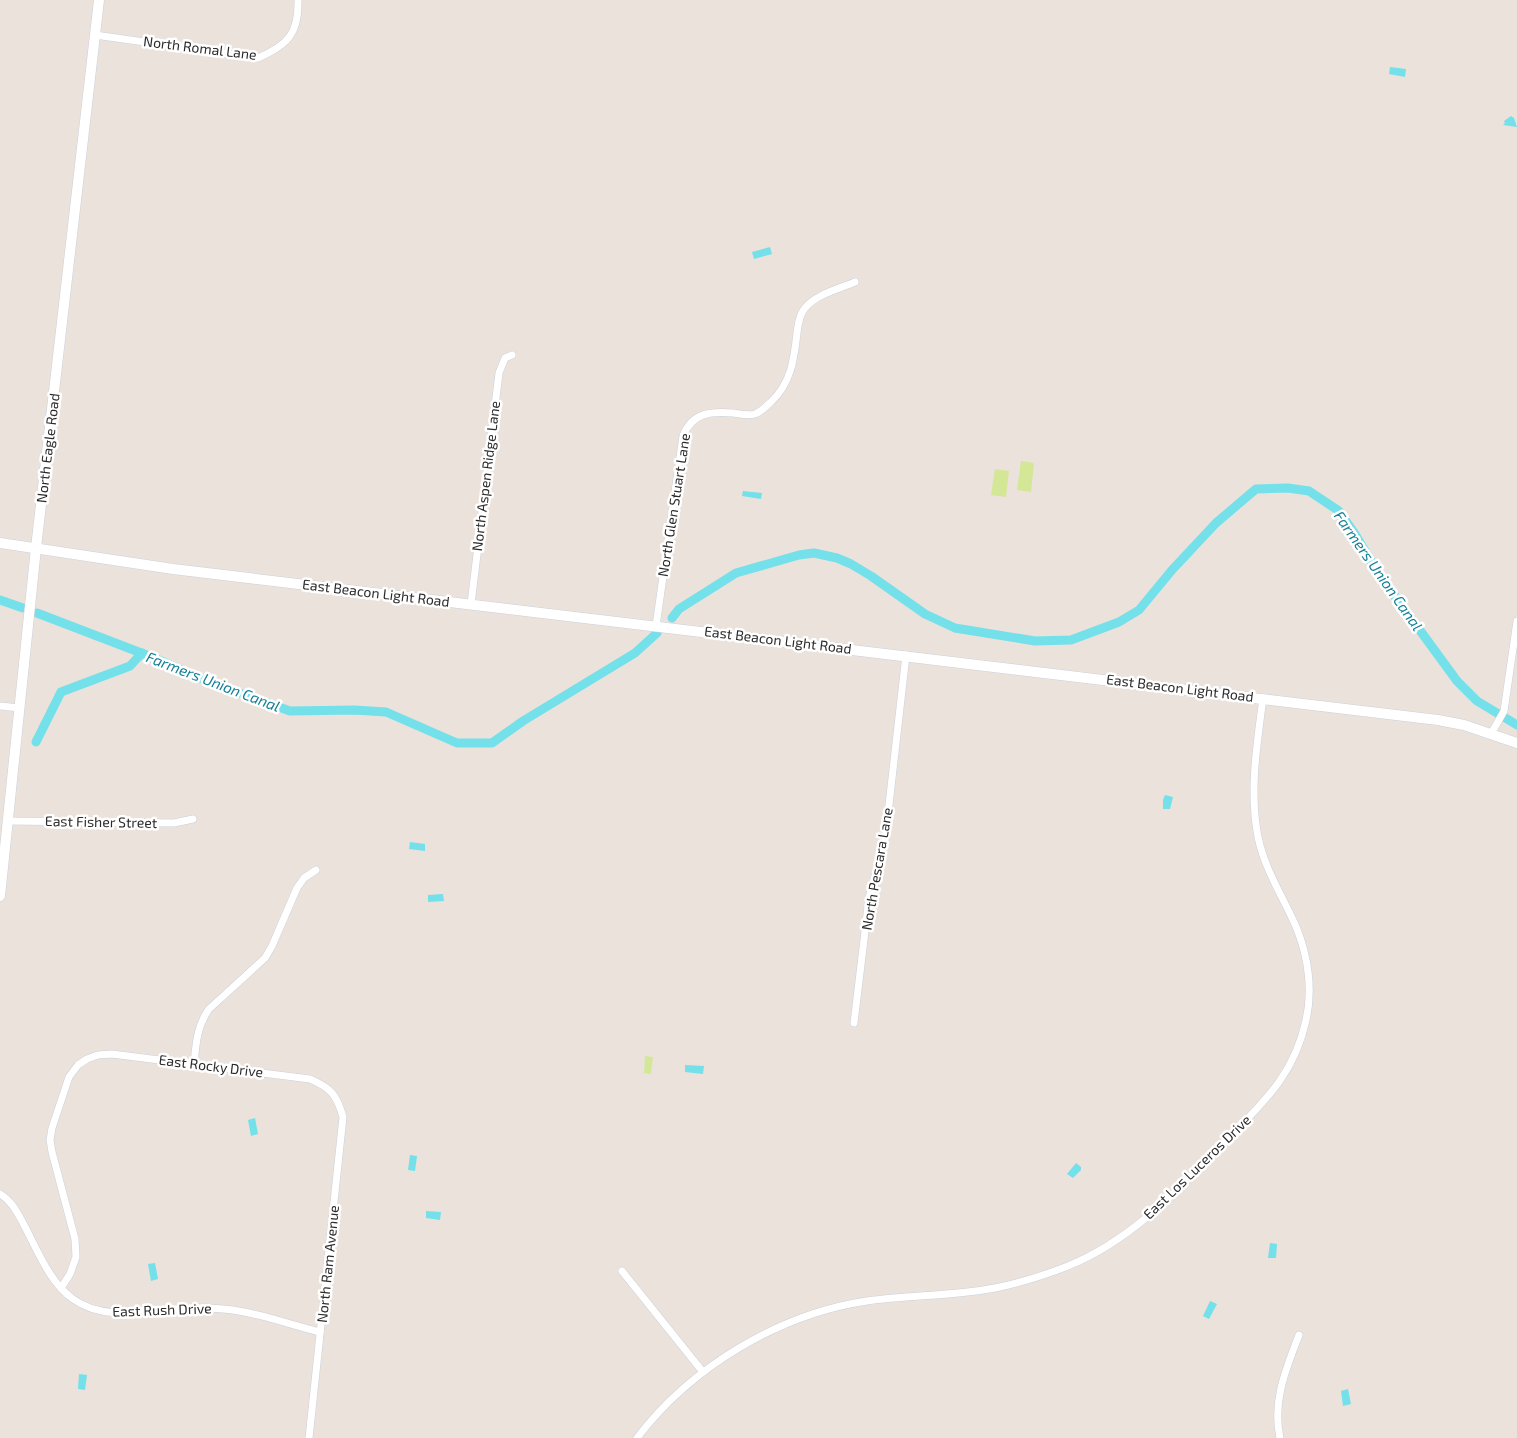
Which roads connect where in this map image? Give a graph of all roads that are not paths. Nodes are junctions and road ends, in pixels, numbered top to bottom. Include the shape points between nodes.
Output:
1 (99, 0) edge
2 (298, 0) edge
3 (95, 35) junction
4 (855, 282) dead end
5 (512, 355) dead end
6 (0, 543) edge
7 (36, 548) junction
8 (471, 604) junction
9 (1517, 621) edge
10 (656, 626) junction
11 (906, 655) junction
12 (1263, 698) junction
13 (0, 706) edge
14 (20, 708) junction
15 (1491, 734) junction
16 (1517, 744) edge
17 (193, 819) dead end
18 (8, 821) junction
19 (316, 870) dead end
20 (0, 896) edge
21 (854, 1024) dead end
22 (194, 1064) junction
23 (332, 1092) joint
24 (0, 1194) edge
25 (622, 1271) dead end
26 (61, 1288) junction
27 (320, 1332) junction
28 (1299, 1335) dead end
29 (703, 1372) junction
30 (309, 1438) edge
31 (637, 1438) edge
32 (1280, 1438) edge

1 - 3 main road, North Eagle Road
2 - 3 street, North Romal Lane via 299,17 291,36 276,50 258,58
3 - 7 main road, North Eagle Road
4 - 10 street, North Glen Stuart Lane via 817,298 804,309 789,378 766,406 755,414 722,412 702,415 687,426
5 - 8 street, North Aspen Ridge Lane via 505,358 499,373
6 - 7 main road, East Beacon Light Road
7 - 8 main road, East Beacon Light Road via 173,569
7 - 14 main road, North Eagle Road
8 - 10 main road, East Beacon Light Road
9 - 15 street via 1504,711
10 - 11 main road, East Beacon Light Road
11 - 12 main road, East Beacon Light Road
11 - 21 street, North Pescara Lane via 885,840 869,898
12 - 15 main road, East Beacon Light Road via 1438,720
12 - 29 street, East Los Luceros Drive via 1255,766 1255,816 1264,857 1304,950 1310,994 1301,1041 1288,1071 1266,1100 1160,1207 1103,1248 1070,1265 994,1288 865,1301 815,1313 733,1351
13 - 14 street
14 - 18 main road, North Eagle Road
15 - 16 main road, East Beacon Light Road
17 - 18 street, East Fisher Street via 174,823
18 - 20 main road, North Eagle Road
19 - 22 street via 296,888 265,958 202,1019
22 - 23 street, East Rocky Drive via 310,1079
22 - 26 street, East Rocky Drive via 98,1055 78,1065 69,1077 50,1140 76,1239 76,1257
23 - 27 street, North Ram Avenue via 344,1117
24 - 26 street, East Rush Drive via 15,1209
25 - 29 street
26 - 27 street, East Rush Drive via 74,1299 105,1312 226,1309
27 - 30 street, North Ram Avenue
28 - 32 street via 1282,1378 1278,1402
29 - 31 street, East Los Luceros Drive via 678,1392

